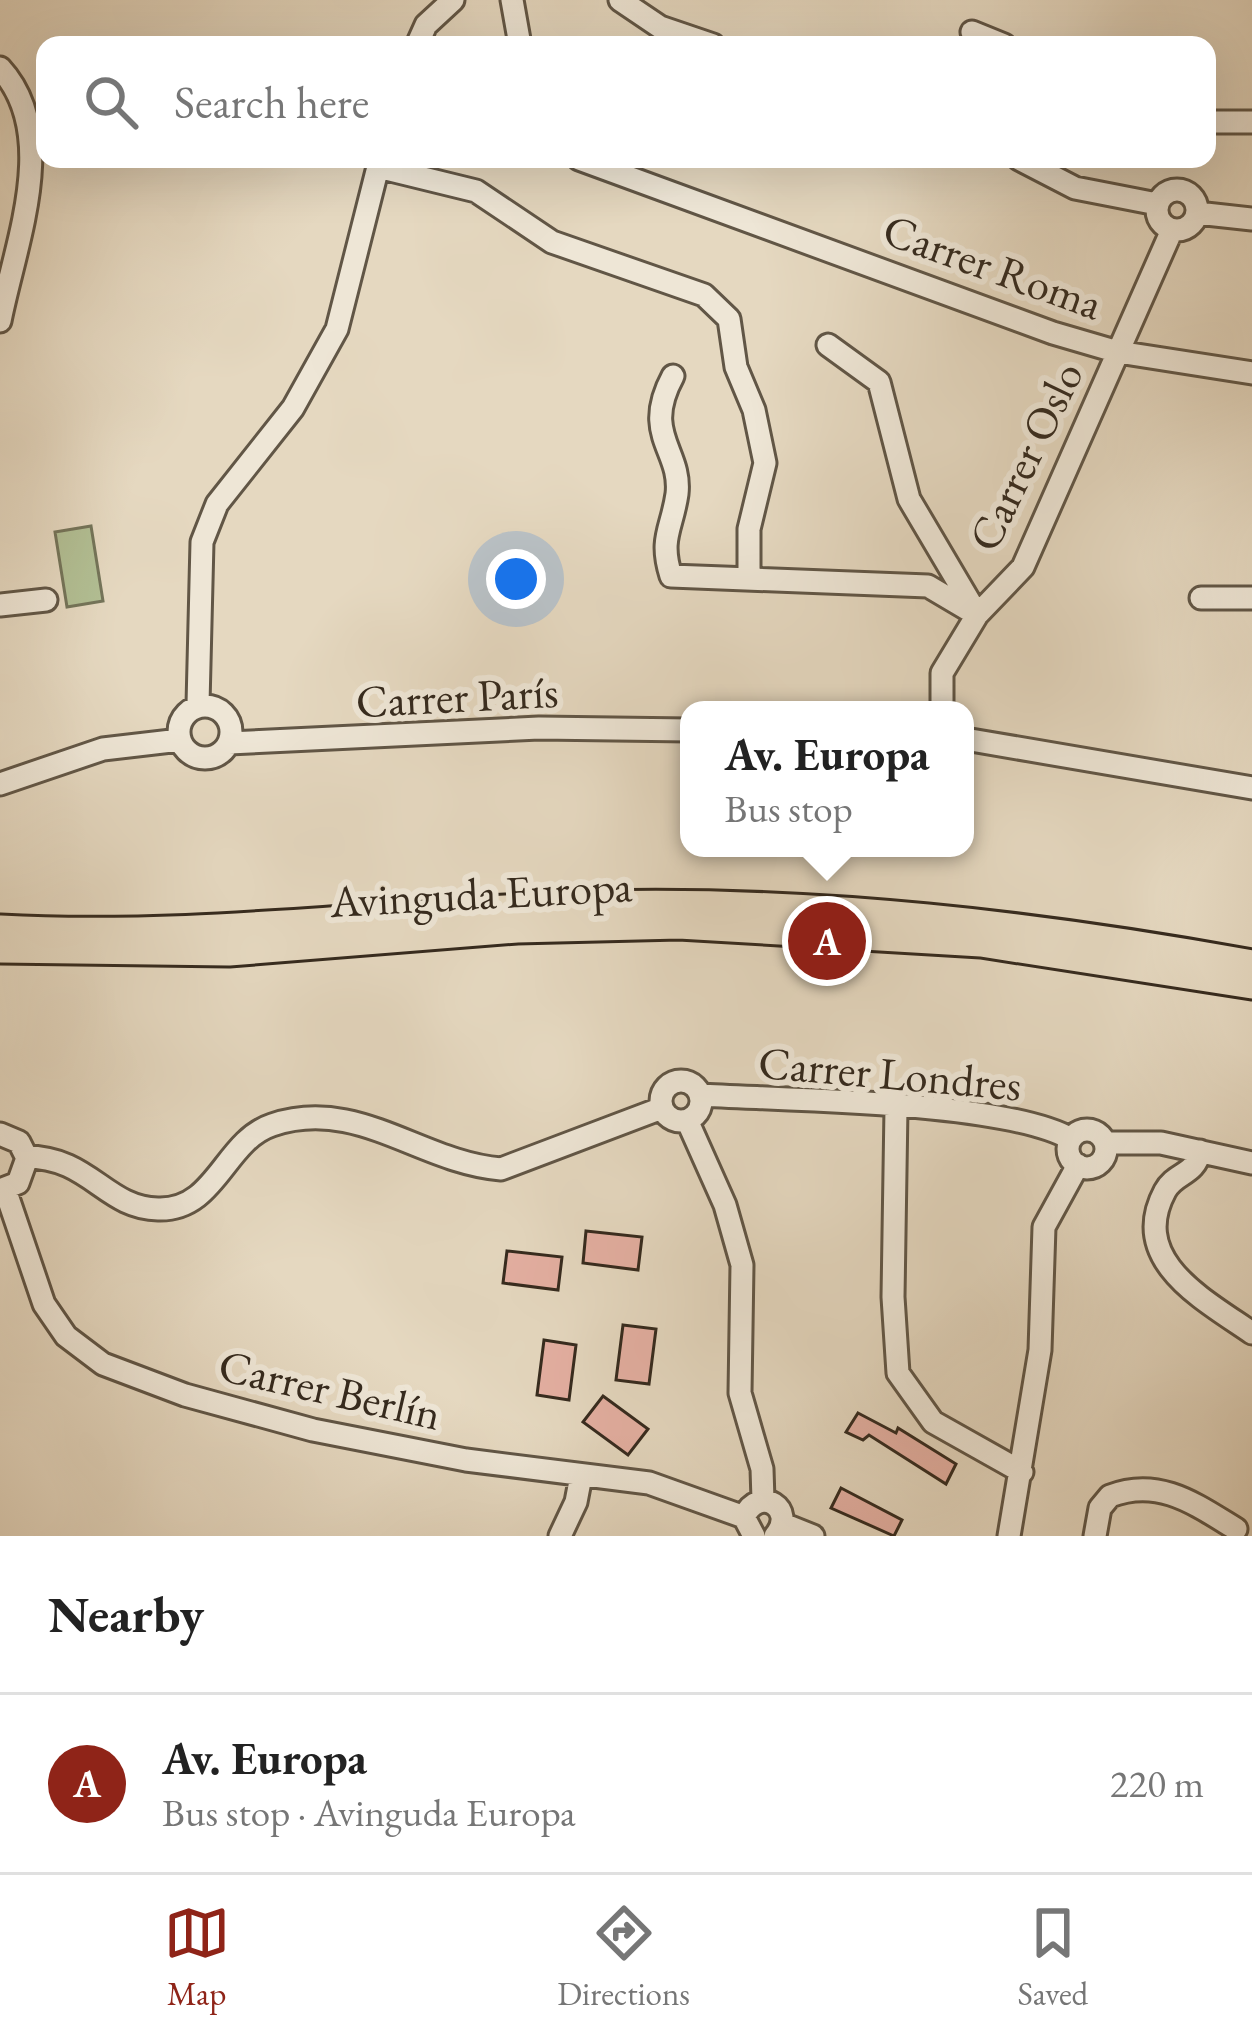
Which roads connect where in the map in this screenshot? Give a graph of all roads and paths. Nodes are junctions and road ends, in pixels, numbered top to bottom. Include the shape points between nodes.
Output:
1 (453, 0) edge
2 (512, 0) edge
3 (620, 0) edge
4 (972, 32) dead end
5 (421, 36) edge
6 (518, 36) edge
7 (686, 36) edge
8 (982, 36) edge
9 (0, 68) edge
10 (1216, 122) edge
11 (1252, 122) edge
12 (378, 168) edge
13 (396, 168) edge
14 (604, 168) edge
15 (1037, 168) edge
16 (1157, 204) junction
17 (1197, 213) junction
18 (1252, 219) edge
19 (1172, 230) junction
20 (4, 283) edge
21 (0, 321) edge
22 (828, 345) dead end
23 (1118, 352) junction
24 (1252, 374) edge
25 (673, 376) dead end
26 (749, 579) junction
27 (1201, 598) dead end
28 (1252, 598) edge
29 (46, 600) dead end
30 (0, 605) edge
31 (977, 615) junction
32 (939, 701) edge
33 (198, 704) junction
34 (680, 730) edge
35 (180, 740) junction
36 (974, 741) edge
37 (229, 743) junction
38 (0, 784) edge
39 (1252, 788) edge
40 (566, 917) junction
41 (0, 928) edge
42 (0, 949) edge
43 (1252, 964) edge
44 (1252, 986) edge
45 (700, 1095) junction
46 (662, 1108) junction
47 (896, 1108) junction
48 (687, 1120) junction
49 (0, 1134) edge
50 (1070, 1139) junction
51 (1105, 1143) junction
52 (1200, 1151) junction
53 (26, 1156) junction
54 (1252, 1163) edge
55 (1078, 1166) junction
56 (3, 1189) edge
57 (1252, 1333) edge
58 (1022, 1472) junction
59 (581, 1477) junction
60 (764, 1500) junction
61 (749, 1526) edge
62 (1236, 1529) dead end
63 (779, 1530) edge
64 (560, 1536) edge
65 (813, 1536) edge
66 (1009, 1536) edge
67 (1095, 1536) edge

1 - 5 street
2 - 6 street
3 - 7 street
4 - 8 street
9 - 20 street via 25,106 32,141
10 - 11 street
12 - 33 street via 337,329 292,408 217,504 202,542
13 - 26 street via 476,191 552,242 704,295 729,320 765,463 749,529
14 - 23 street, Carrer Roma
15 - 16 street via 1076,188
16 - 17 street via 1178,189 1195,200
16 - 19 street via 1161,223
17 - 18 street
17 - 19 street via 1191,225
19 - 23 street, Carrer Oslo
20 - 21 street
22 - 31 street via 879,382 909,499
23 - 24 street, Carrer Roma
23 - 31 street, Carrer Oslo via 1023,567
25 - 26 street via 659,402 678,489 662,548 671,576
26 - 31 street via 928,586
27 - 28 street
29 - 30 street
31 - 32 street, Carrer Oslo via 942,673
33 - 35 street via 184,717
33 - 37 street via 228,720
34 - 37 street, Carrer París
35 - 37 street via 189,753 209,758
35 - 38 street via 104,749
36 - 39 street
40 - 41 main road, Avinguda Europa via 241,930
40 - 42 main road, Avinguda Europa via 229,952
40 - 43 main road, Avinguda Europa via 793,907 1060,932
40 - 44 main road, Avinguda Europa via 857,932 1100,958
45 - 46 street via 674,1082
45 - 47 street, Carrer Londres
45 - 48 street
46 - 48 street
46 - 53 street via 501,1169 356,1120 281,1123 249,1138 206,1191 166,1210 124,1201 67,1161
47 - 50 street, Carrer Londres via 1022,1122
47 - 58 street via 898,1373 933,1422
48 - 60 street via 742,1265 740,1393
49 - 53 street via 19,1142
50 - 51 street via 1087,1130
50 - 55 street
51 - 52 street
51 - 55 street via 1101,1162
52 - 54 street
52 - 57 street via 1194,1170 1164,1193 1154,1245 1168,1270
53 - 56 street via 23,1176
55 - 58 street via 1044,1227 1043,1324
56 - 59 street, Carrer Berlín via 51,1315 103,1364 313,1430
58 - 66 street
59 - 61 street, Carrer Berlín via 662,1486
59 - 64 street
60 - 61 street via 750,1505
60 - 63 street via 780,1507
62 - 67 street via 1181,1496 1146,1490 1110,1496
63 - 65 street

